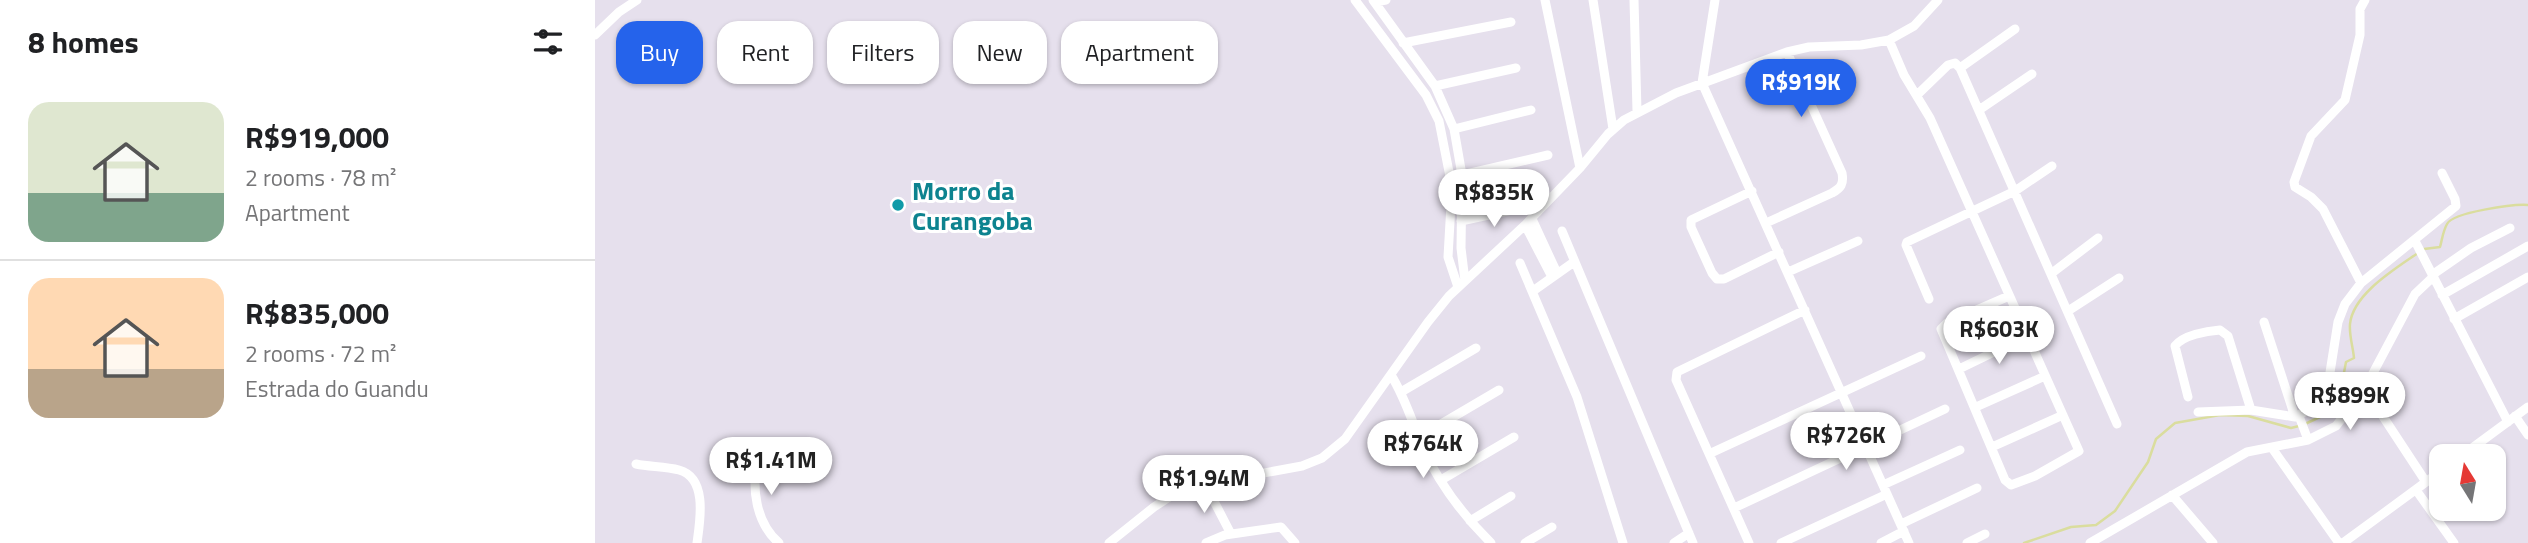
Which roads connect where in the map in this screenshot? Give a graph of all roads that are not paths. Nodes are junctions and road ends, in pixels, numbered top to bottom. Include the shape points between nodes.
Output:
1 (637, 0) edge
2 (1355, 0) edge
3 (1386, 0) edge
4 (1545, 0) edge
5 (1593, 0) edge
6 (1634, 0) edge
7 (1714, 0) edge
8 (1938, 0) edge
9 (2365, 0) edge
10 (1374, 1) edge
11 (1511, 22) dead end
12 (2015, 29) dead end
13 (595, 35) edge
14 (1889, 40) junction
15 (1403, 43) junction
16 (1787, 52) junction
17 (1516, 68) dead end
18 (1960, 68) junction
19 (2032, 74) dead end
20 (1702, 83) junction
21 (1435, 86) junction
22 (1917, 95) junction
23 (1531, 110) dead end
24 (1979, 110) junction
25 (1637, 111) junction
26 (1454, 129) junction
27 (1613, 129) junction
28 (1548, 155) dead end
29 (2052, 166) dead end
30 (1580, 168) junction
31 (2442, 173) dead end
32 (1462, 175) junction
33 (1752, 191) junction
34 (2015, 191) junction
35 (1521, 208) dead end
36 (1971, 211) junction
37 (1461, 220) junction
38 (1528, 222) junction
39 (1766, 223) junction
40 (2510, 228) dead end
41 (1562, 231) dead end
42 (2098, 238) dead end
43 (1858, 241) dead end
44 (2416, 243) junction
45 (2528, 246) edge
46 (1779, 252) junction
47 (1574, 262) junction
48 (1520, 263) dead end
49 (1788, 272) junction
50 (2052, 272) junction
51 (1554, 275) junction
52 (2432, 276) junction
53 (2528, 277) edge
54 (2119, 278) dead end
55 (2361, 283) junction
56 (1462, 284) junction
57 (1533, 292) junction
58 (2442, 295) junction
59 (2009, 296) junction
60 (1929, 299) dead end
61 (1805, 310) junction
62 (2068, 311) junction
63 (2454, 319) junction
64 (2264, 323) dead end
65 (2027, 336) junction
66 (1476, 348) dead end
67 (1921, 356) dead end
68 (1959, 369) junction
69 (1391, 375) junction
70 (2045, 376) junction
71 (1499, 390) dead end
72 (1841, 391) junction
73 (1401, 392) junction
74 (2188, 397) dead end
75 (1976, 407) junction
76 (2528, 407) edge
77 (1945, 409) dead end
78 (2251, 410) junction
79 (2198, 412) dead end
80 (2063, 415) junction
81 (2382, 415) dead end
82 (2298, 418) junction
83 (2512, 419) junction
84 (2117, 424) dead end
85 (2528, 435) edge
86 (1419, 437) junction
87 (1514, 437) dead end
88 (2307, 438) junction
89 (2478, 444) edge
90 (1866, 447) junction
91 (1992, 447) junction
92 (2272, 448) junction
93 (1960, 450) dead end
94 (1711, 453) junction
95 (757, 458) dead end
96 (636, 464) dead end
97 (1441, 480) junction
98 (2429, 480) edge
99 (1204, 482) junction
100 (2426, 482) junction
101 (1977, 488) dead end
102 (1885, 489) junction
103 (2416, 490) junction
104 (2172, 495) junction
105 (1511, 496) dead end
106 (1734, 508) junction
107 (1469, 521) junction
108 (1552, 527) dead end
109 (1902, 528) junction
110 (1689, 533) junction
111 (1230, 534) junction
112 (1985, 534) dead end
113 (697, 543) edge
114 (779, 543) edge
115 (1109, 543) edge
116 (1206, 543) edge
117 (1295, 543) edge
118 (1491, 543) edge
119 (1525, 543) edge
120 (1623, 543) edge
121 (1674, 543) edge
122 (1693, 543) edge
123 (1749, 543) edge
124 (1781, 543) edge
125 (1881, 543) edge
126 (1909, 543) edge
127 (1967, 543) edge
128 (2090, 543) edge
129 (2213, 543) edge
130 (2341, 543) edge
131 (2454, 543) edge

1 - 13 street
2 - 56 street via 1422,89 1439,121 1452,187 1448,257
3 - 10 street
4 - 30 street
5 - 27 street
6 - 25 street
7 - 20 street
8 - 14 street via 1914,26
9 - 55 street via 2347,94 2315,131 2294,179 2299,191 2323,209
10 - 15 street
11 - 15 street
12 - 18 street
14 - 16 street
14 - 22 street
15 - 21 street
16 - 20 street
16 - 39 street via 1843,183 1832,194
17 - 21 street
18 - 22 street via 1955,63 1948,65
18 - 24 street
19 - 24 street
20 - 25 street
20 - 33 street
21 - 26 street
22 - 36 street
23 - 26 street
24 - 34 street
25 - 27 street
26 - 32 street
27 - 30 street
28 - 32 street
29 - 34 street
30 - 38 street
31 - 44 street via 2456,206
32 - 37 street
33 - 39 street
33 - 46 street via 1690,222 1712,274 1724,279
34 - 36 street
34 - 50 street
35 - 37 street
36 - 59 street
36 - 60 street via 1906,243
37 - 56 street
38 - 51 street
38 - 56 street
39 - 46 street
40 - 52 street
41 - 47 street
42 - 50 street
43 - 49 street
44 - 52 street
44 - 55 street
45 - 58 street
46 - 49 street
47 - 51 street
47 - 110 street
48 - 57 street
49 - 61 street
50 - 62 street
51 - 57 street
52 - 58 street
52 - 88 street via 2412,300 2364,390 2336,426
53 - 63 street
54 - 62 street
55 - 82 street via 2338,322 2326,391
56 - 69 street via 1427,322
57 - 120 street via 1580,406
58 - 63 street
59 - 65 street
59 - 68 street via 1942,327
61 - 72 street
61 - 94 street via 1678,370 1677,380
62 - 84 street
63 - 83 street
64 - 82 street
65 - 68 street
65 - 70 street
66 - 73 street
67 - 72 street
68 - 75 street
69 - 73 street
69 - 99 street via 1345,439 1322,458 1302,466
70 - 75 street
70 - 80 street
71 - 86 street
72 - 90 street
72 - 94 street
73 - 86 street
74 - 78 street via 2175,346 2185,338 2220,331 2228,336
75 - 91 street
76 - 83 street
77 - 90 street
78 - 79 street
78 - 82 street
80 - 91 street
80 - 91 street via 2078,452 2035,476 2009,484
81 - 100 street
82 - 88 street
83 - 85 street
83 - 89 street
86 - 97 street
87 - 97 street
88 - 92 street
90 - 102 street
90 - 106 street
92 - 104 street via 2247,452
92 - 130 street
93 - 102 street
94 - 106 street
95 - 114 street via 758,510
96 - 113 street via 682,470 693,478 699,492
97 - 107 street
98 - 100 street
99 - 111 street
99 - 115 street via 1172,494
100 - 103 street
101 - 109 street
102 - 109 street
102 - 124 street
103 - 130 street
103 - 131 street
104 - 128 street
104 - 129 street
105 - 107 street
106 - 123 street
107 - 118 street
108 - 119 street
109 - 125 street
109 - 126 street
110 - 121 street
110 - 122 street
111 - 116 street
111 - 117 street via 1281,527
112 - 127 street

